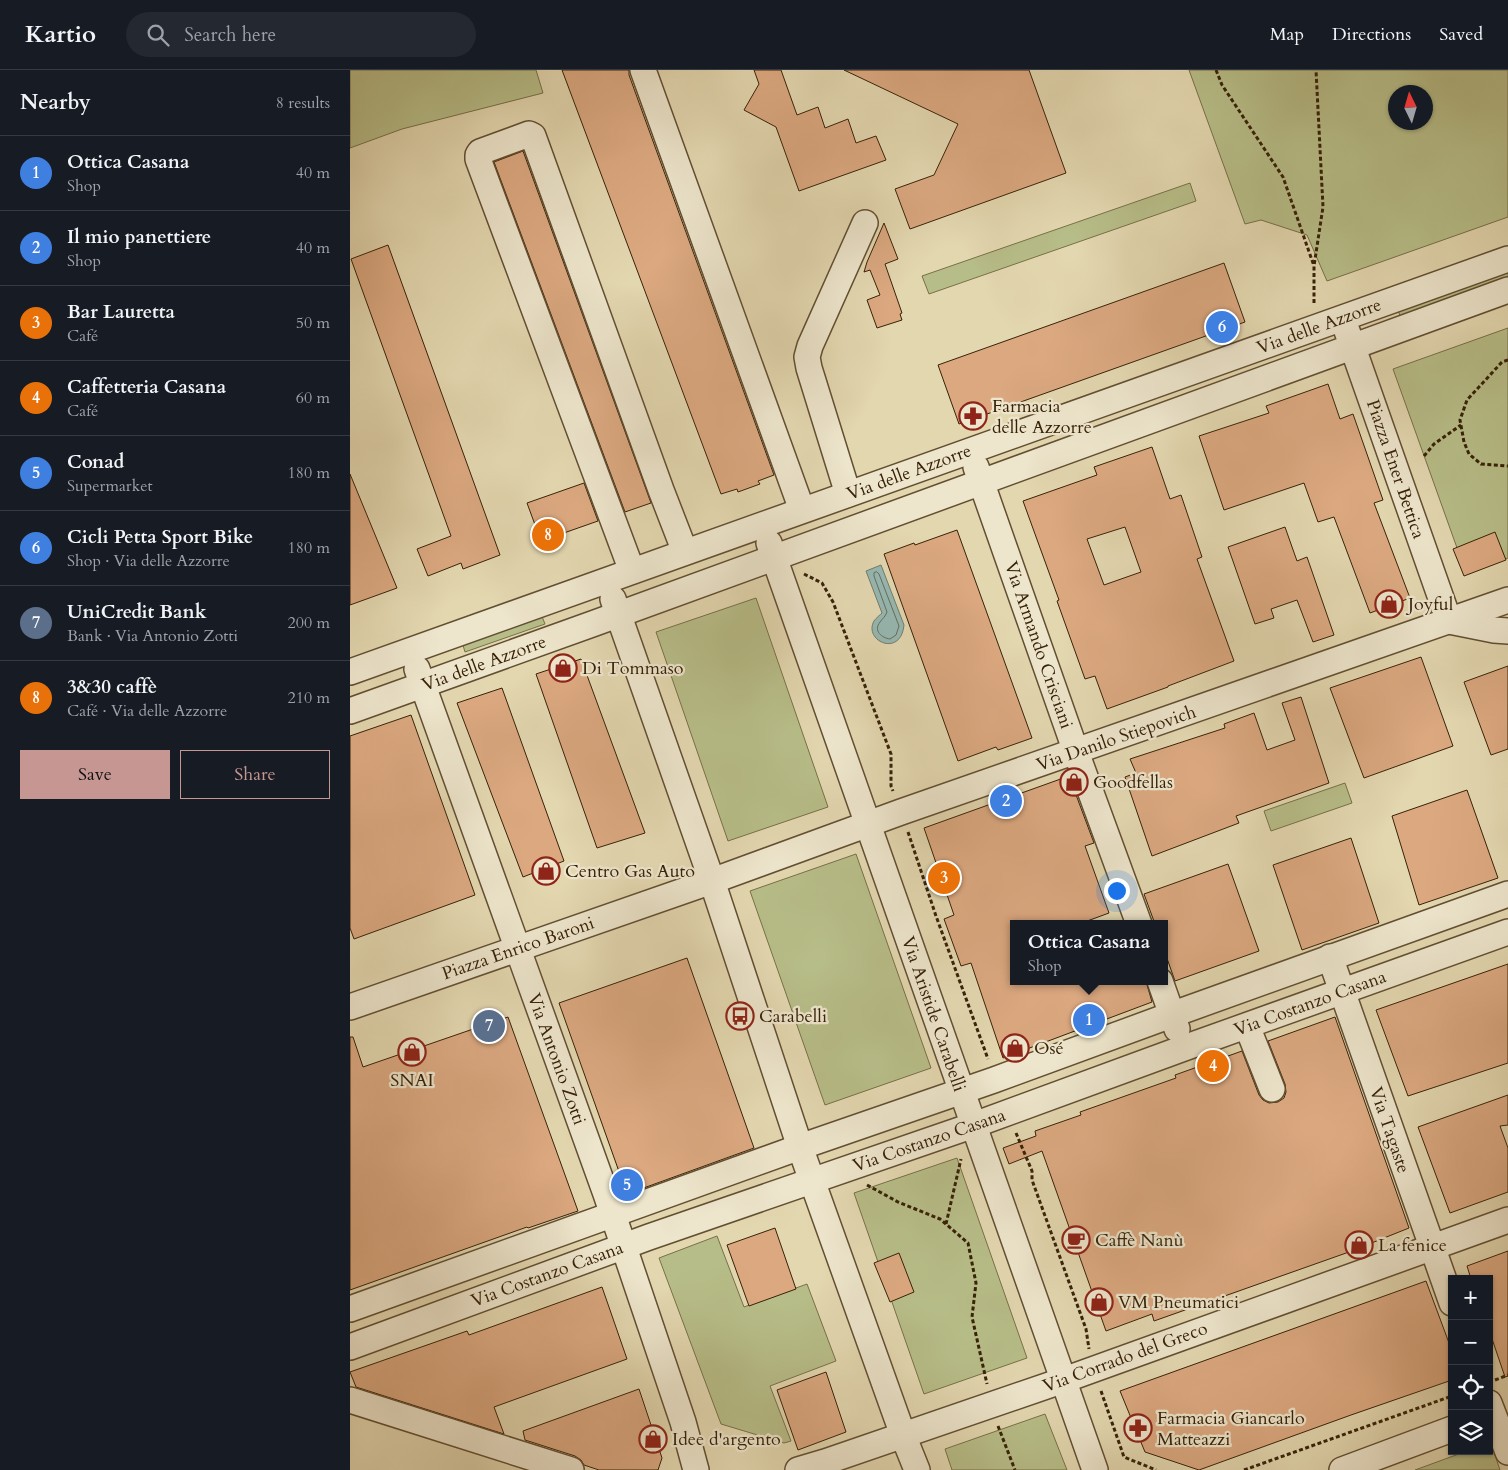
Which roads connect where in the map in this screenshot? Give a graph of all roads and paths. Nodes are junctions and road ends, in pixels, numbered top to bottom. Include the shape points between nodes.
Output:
1 (643, 70) edge
2 (1216, 70) edge
3 (1316, 70) edge
4 (865, 222) dead end
5 (1508, 259) edge
6 (1314, 266) junction
7 (1508, 290) edge
8 (1343, 318) junction
9 (1314, 328) junction
10 (1353, 347) junction
11 (1508, 360) edge
12 (1461, 425) junction
13 (970, 450) junction
14 (1424, 456) dead end
15 (1508, 466) edge
16 (982, 482) junction
17 (848, 494) junction
18 (802, 510) junction
19 (762, 525) junction
20 (685, 552) junction
21 (774, 558) junction
22 (632, 571) junction
23 (606, 580) junction
24 (1508, 600) edge
25 (619, 614) junction
26 (1450, 621) junction
27 (1508, 631) edge
28 (410, 651) junction
29 (350, 672) edge
30 (422, 685) junction
31 (350, 711) edge
32 (1076, 752) junction
33 (901, 812) junction
34 (868, 825) junction
35 (712, 881) junction
36 (1508, 894) edge
37 (670, 896) joint
38 (1138, 920) edge
39 (1508, 932) edge
40 (517, 948) junction
41 (1330, 958) junction
42 (1161, 985) edge
43 (1342, 992) junction
44 (358, 1004) edge
45 (1172, 1015) junction
46 (1247, 1026) junction
47 (1184, 1048) junction
48 (994, 1080) junction
49 (1272, 1089) dead end
50 (961, 1092) junction
51 (1007, 1112) junction
52 (967, 1127) junction
53 (800, 1147) junction
54 (841, 1170) junction
55 (812, 1180) junction
56 (613, 1216) junction
57 (1508, 1220) edge
58 (946, 1224) junction
59 (624, 1246) junction
60 (1431, 1248) junction
61 (1448, 1293) edge
62 (350, 1309) edge
63 (350, 1347) edge
64 (1094, 1369) junction
65 (1508, 1375) edge
66 (1064, 1380) junction
67 (1493, 1381) edge
68 (1448, 1397) edge
69 (350, 1400) edge
70 (991, 1405) junction
71 (1495, 1410) edge
72 (1000, 1430) dead end
73 (1448, 1430) edge
74 (903, 1435) junction
75 (1508, 1452) edge
76 (570, 1470) edge
77 (696, 1470) edge
78 (798, 1470) edge
79 (917, 1470) edge
80 (1015, 1470) edge
81 (1095, 1470) edge
82 (1156, 1470) edge
83 (1244, 1470) edge
84 (1342, 1470) edge

1 - 18 street
2 - 6 path via 1222,85 1283,177
3 - 6 path via 1323,207
4 - 17 street via 807,357
5 - 8 street, Via delle Azzorre
6 - 9 path
7 - 10 street, Via delle Azzorre
8 - 9 street, Via delle Azzorre
8 - 10 street, Piazza Ener Bettica
9 - 13 street, Via delle Azzorre
10 - 16 street, Via delle Azzorre
10 - 26 street, Piazza Ener Bettica
11 - 12 path via 1502,362 1467,400
12 - 14 path via 1434,444
12 - 15 path via 1469,454 1481,464
13 - 16 street, Via Armando Crisciani
13 - 17 street, Via delle Azzorre
16 - 21 street, Via delle Azzorre
16 - 32 street, Via Armando Crisciani
17 - 18 street, Via delle Azzorre
18 - 19 street, Via delle Azzorre
19 - 20 street, Via delle Azzorre
19 - 21 street
20 - 22 street, Via delle Azzorre
20 - 22 street via 533,136 529,134 480,152 478,159
21 - 25 street, Via delle Azzorre
21 - 33 path via 822,583 833,602 890,754 891,786
21 - 34 street, Via Aristide Carabelli
22 - 23 street, Via delle Azzorre
23 - 25 street
23 - 28 street, Via delle Azzorre
24 - 26 street
25 - 30 street, Via delle Azzorre
25 - 35 street
26 - 27 street
26 - 32 street, Via Danilo Stiepovich
28 - 29 street, Via delle Azzorre
28 - 30 street, Via Antonio Zotti
30 - 31 street, Via delle Azzorre
30 - 40 street, Via Antonio Zotti
32 - 33 street, Via Danilo Stiepovich
32 - 38 street, Via Armando Crisciani
33 - 34 street, Via Danilo Stiepovich
33 - 48 path
34 - 35 street, Via Danilo Stiepovich
34 - 50 street, Via Aristide Carabelli
35 - 37 street, Via Danilo Stiepovich
35 - 53 street
36 - 41 street, Via Costanzo Casana
37 - 40 street, Piazza Enrico Baroni
39 - 43 street, Via Costanzo Casana
40 - 44 street, Piazza Enrico Baroni
40 - 56 street, Via Antonio Zotti
41 - 43 street, Via Tagaste
41 - 45 street, Via Costanzo Casana
42 - 45 street
43 - 46 street, Via Costanzo Casana
43 - 60 street, Via Tagaste
45 - 47 street
45 - 48 street, Via Costanzo Casana
46 - 47 street, Via Costanzo Casana
46 - 49 street
47 - 51 street, Via Costanzo Casana
48 - 50 street, Via Costanzo Casana
50 - 52 street, Via Aristide Carabelli
50 - 53 street, Via Costanzo Casana
51 - 52 street, Via Costanzo Casana
51 - 64 path via 1032,1171 1032,1180 1086,1329
52 - 54 street, Via Costanzo Casana
52 - 58 path
52 - 66 street, Via Aristide Carabelli
53 - 55 street
53 - 56 street, Via Costanzo Casana
54 - 55 street, Via Costanzo Casana
54 - 58 path
55 - 59 street, Via Costanzo Casana
55 - 74 street
56 - 59 street, Via Antonio Zotti
56 - 62 street, Via Costanzo Casana
57 - 60 street, Via Corrado del Greco
58 - 70 path via 968,1243 976,1283 972,1316
59 - 63 street, Via Costanzo Casana
59 - 77 street, Via Antonio Zotti
60 - 61 street, Via Tagaste
60 - 64 street, Via Corrado del Greco
64 - 66 street, Via Corrado del Greco
64 - 82 path via 1124,1457
65 - 67 path
66 - 70 street, Via Corrado del Greco
66 - 81 street, Via Aristide Carabelli
68 - 83 path
69 - 76 street
70 - 74 street, Via Corrado del Greco
71 - 75 street
72 - 80 path
73 - 84 street
74 - 78 street, Via Corrado del Greco
74 - 79 street

